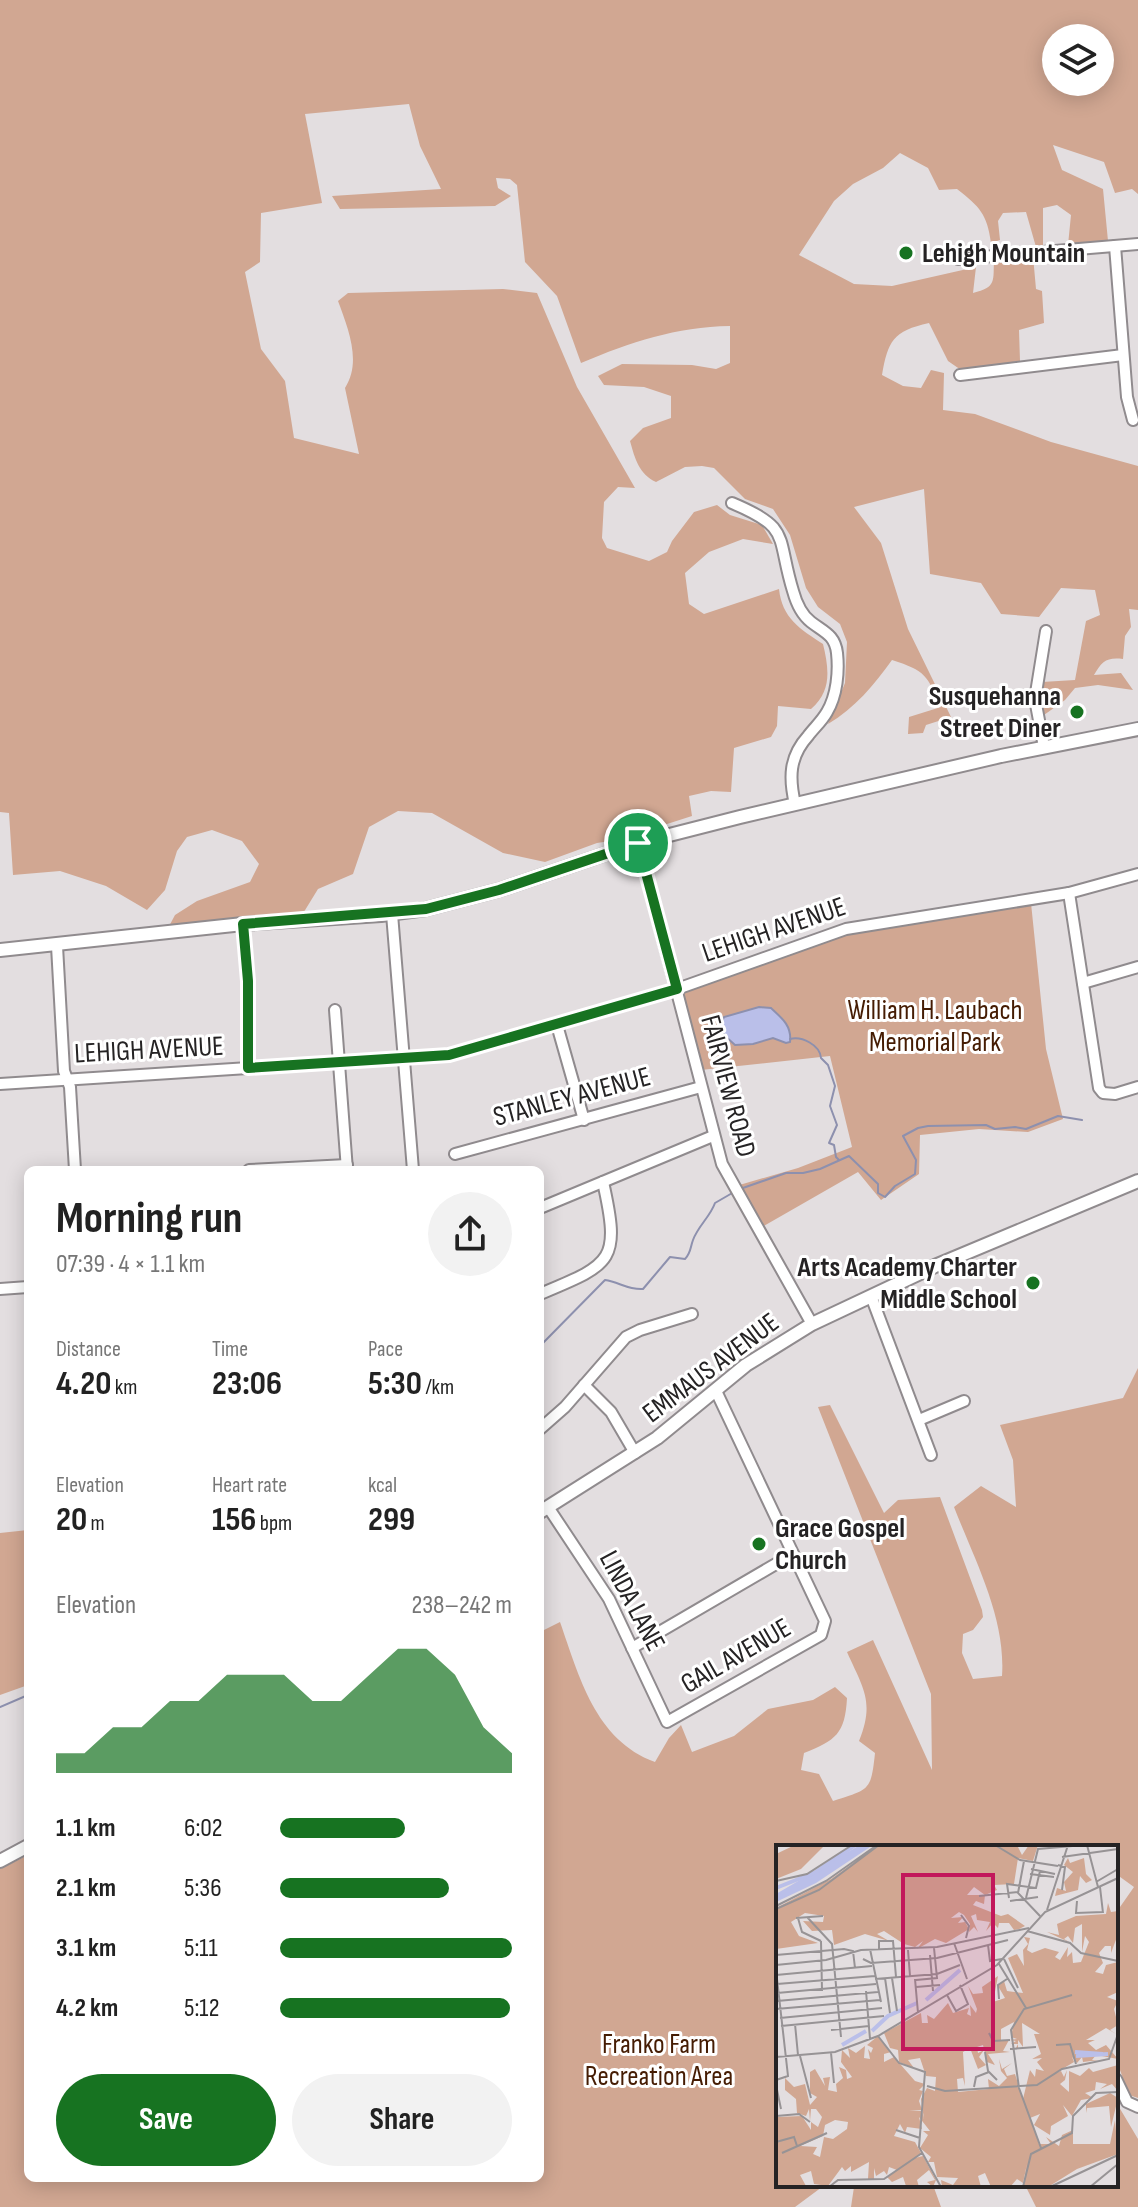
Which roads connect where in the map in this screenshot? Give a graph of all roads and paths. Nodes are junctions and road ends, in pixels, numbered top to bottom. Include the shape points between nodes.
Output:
1 (1138, 244) edge
2 (1115, 246) junction
3 (958, 259) dead end
4 (1123, 355) junction
5 (960, 375) dead end
6 (1133, 420) dead end
7 (732, 503) dead end
8 (1046, 631) dead end
9 (1138, 729) edge
10 (1044, 747) junction
11 (795, 804) junction
12 (638, 843) junction
13 (1138, 874) edge
14 (1069, 893) junction
15 (392, 914) junction
16 (243, 924) junction
17 (57, 946) junction
18 (0, 950) edge
19 (1138, 967) edge
20 (1083, 983) junction
21 (677, 989) junction
22 (335, 1010) dead end
23 (557, 1025) junction
24 (403, 1060) junction
25 (338, 1064) junction
26 (248, 1068) junction
27 (66, 1079) junction
28 (0, 1084) edge
29 (701, 1087) junction
30 (1138, 1087) edge
31 (584, 1120) junction
32 (713, 1136) junction
33 (455, 1154) dead end
34 (75, 1166) edge
35 (347, 1166) edge
36 (413, 1166) edge
37 (1138, 1181) edge
38 (603, 1182) junction
39 (544, 1206) edge
40 (24, 1287) edge
41 (0, 1289) edge
42 (544, 1292) edge
43 (871, 1296) junction
44 (692, 1314) dead end
45 (812, 1324) junction
46 (584, 1385) junction
47 (716, 1391) junction
48 (964, 1401) dead end
49 (919, 1420) junction
50 (544, 1425) edge
51 (635, 1453) junction
52 (931, 1455) dead end
53 (544, 1510) edge
54 (793, 1554) junction
55 (632, 1648) junction
56 (667, 1722) joint
57 (24, 1848) edge
58 (0, 1861) edge
59 (1118, 2083) edge
60 (1138, 2107) edge

1 - 2 street
2 - 3 street
2 - 4 street
4 - 5 street
4 - 6 street
7 - 11 street via 764,517 776,530 798,604 830,635 836,649 831,705 792,763
8 - 10 street via 1035,699
9 - 10 main road
10 - 11 main road
11 - 12 main road
12 - 15 main road via 458,902
12 - 21 street, FAIRVIEW ROAD
13 - 14 street, LEHIGH AVENUE
14 - 20 street
14 - 21 street, LEHIGH AVENUE via 855,927
15 - 16 main road
15 - 24 street
16 - 17 main road
16 - 26 street
17 - 18 main road
17 - 27 street
19 - 20 street
20 - 30 street via 1099,1088 1115,1094
21 - 23 street, LEHIGH AVENUE
21 - 29 street, FAIRVIEW ROAD
22 - 25 street
23 - 24 street, LEHIGH AVENUE via 455,1054
23 - 31 street
24 - 25 street, LEHIGH AVENUE
24 - 36 street
25 - 26 street, LEHIGH AVENUE
25 - 35 street
26 - 27 street, LEHIGH AVENUE
27 - 28 street, LEHIGH AVENUE
27 - 34 street
29 - 31 street, STANLEY AVENUE
29 - 32 street, FAIRVIEW ROAD
31 - 33 street, STANLEY AVENUE
32 - 38 street
32 - 45 street, FAIRVIEW ROAD via 735,1191
37 - 43 main road, EMMAUS AVENUE
38 - 39 street
38 - 42 street via 613,1229 605,1257 585,1275
40 - 41 street
43 - 45 main road, EMMAUS AVENUE
43 - 49 street
44 - 46 street via 630,1334
45 - 47 main road, EMMAUS AVENUE
46 - 50 street
46 - 51 street via 611,1412
47 - 51 main road, EMMAUS AVENUE
47 - 54 street
48 - 49 street
49 - 52 street
51 - 53 main road, EMMAUS AVENUE
53 - 55 street, LINDA LANE via 603,1588
54 - 55 street
54 - 56 street, GAIL AVENUE via 825,1621 821,1635
55 - 56 street, LINDA LANE
57 - 58 main road
59 - 60 street via 1127,2102

